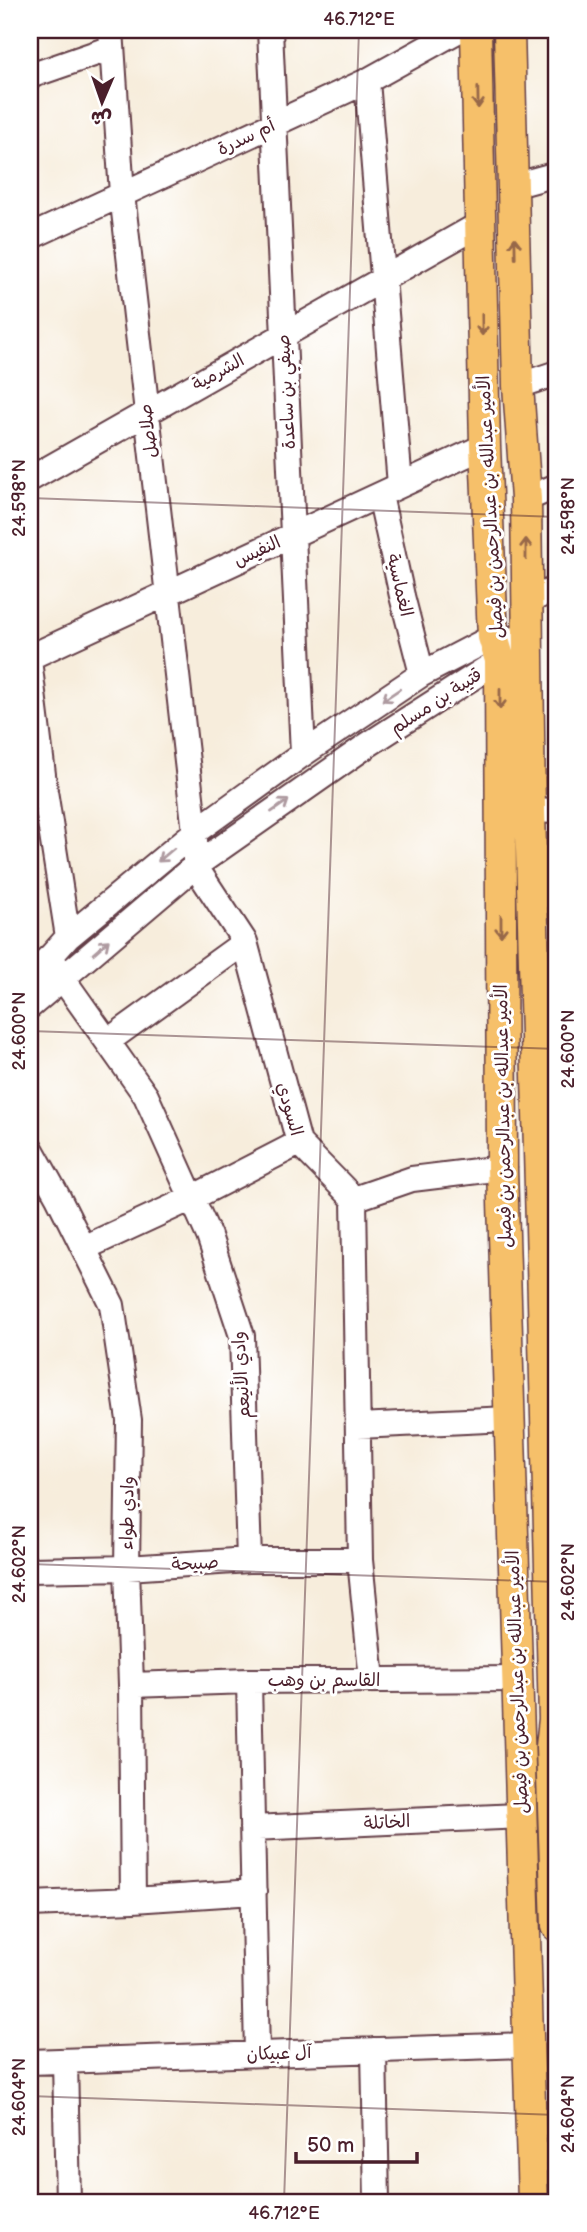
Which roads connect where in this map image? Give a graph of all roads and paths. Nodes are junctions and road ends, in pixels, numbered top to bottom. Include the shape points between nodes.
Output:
1 (270, 30) edge
2 (459, 30) edge
3 (476, 30) edge
4 (509, 30) edge
5 (111, 39) edge
6 (30, 76) edge
7 (367, 81) junction
8 (276, 124) junction
9 (557, 174) edge
10 (513, 186) junction
11 (122, 194) junction
12 (480, 224) junction
13 (30, 237) edge
14 (381, 280) junction
15 (283, 336) junction
16 (557, 373) edge
17 (519, 386) junction
18 (146, 413) junction
19 (485, 446) junction
20 (30, 479) edge
21 (557, 486) edge
22 (390, 490) junction
23 (526, 499) junction
24 (293, 535) junction
25 (557, 588) edge
26 (168, 593) junction
27 (526, 601) junction
28 (527, 642) junction
29 (496, 648) junction
30 (30, 657) edge
31 (30, 668) edge
32 (422, 674) junction
33 (303, 754) junction
34 (37, 799) edge
35 (544, 811) edge
36 (195, 832) junction
37 (195, 866) junction
38 (68, 937) junction
39 (245, 942) junction
40 (51, 957) junction
41 (30, 975) edge
42 (63, 979) junction
43 (30, 1006) edge
44 (546, 1021) edge
45 (108, 1041) junction
46 (538, 1111) junction
47 (299, 1143) junction
48 (557, 1144) edge
49 (34, 1164) edge
50 (502, 1168) junction
51 (192, 1198) junction
52 (354, 1199) junction
53 (549, 1215) edge
54 (84, 1248) junction
55 (557, 1304) edge
56 (545, 1364) junction
57 (509, 1419) junction
58 (358, 1426) junction
59 (249, 1560) junction
60 (360, 1560) junction
61 (127, 1567) junction
62 (30, 1570) edge
63 (516, 1679) junction
64 (372, 1680) junction
65 (249, 1681) junction
66 (131, 1685) junction
67 (521, 1816) junction
68 (252, 1828) junction
69 (254, 1892) junction
70 (133, 1900) junction
71 (30, 1904) edge
72 (557, 1926) edge
73 (528, 2045) junction
74 (374, 2050) junction
75 (257, 2054) junction
76 (65, 2061) junction
77 (30, 2062) edge
78 (68, 2202) edge
79 (377, 2202) edge
80 (533, 2202) edge

1 - 8 street, صيفي بن ساعدة
2 - 7 street, أم سدرة
3 -> 12 main road, الأمير عبدالله بن عبدالرحمن بن فيصل
4 - 10 main road, الأمير عبدالله بن عبدالرحمن بن فيصل
5 - 6 street
5 - 11 street, صلاصل
7 - 8 street, أم سدرة
7 - 14 street, الغماسية
8 - 11 street, أم سدرة
8 - 15 street, صيفي بن ساعدة
9 - 10 street
17 -> 10 main road, الأمير عبدالله بن عبدالرحمن بن فيصل
11 - 13 street, أم سدرة
11 - 18 street, صلاصل
12 - 14 street, الشرمية
12 -> 19 main road, الأمير عبدالله بن عبدالرحمن بن فيصل
14 - 15 street, الشرمية
14 - 22 street, الغماسية
15 - 18 street, الشرمية
15 - 24 street, صيفي بن ساعدة
16 - 17 street
17 - 23 main road, الأمير عبدالله بن عبدالرحمن بن فيصل
18 - 20 street, الشرمية
18 - 26 street, صلاصل
19 - 22 street, النفيس
19 - 29 main road, الأمير عبدالله بن عبدالرحمن بن فيصل
21 - 23 street
22 - 24 street, النفيس
22 - 32 street, الغماسية via 402,596
27 -> 23 main road, الأمير عبدالله بن عبدالرحمن بن فيصل
24 - 26 street, النفيس
24 - 33 street, صيفي بن ساعدة
25 - 27 street
26 - 30 street, النفيس
26 - 36 street, صلاصل
27 - 28 main road, الأمير عبدالله بن عبدالرحمن بن فيصل
28 - 29 street
28 - 35 main road, الأمير عبدالله بن عبدالرحمن بن فيصل
29 - 32 street, قتيبة بن مسلم
37 -> 29 street, قتيبة بن مسلم
29 -> 50 main road, الأمير عبدالله بن عبدالرحمن بن فيصل
31 - 34 street
32 -> 33 street, قتيبة بن مسلم
33 - 36 street, قتيبة بن مسلم
34 - 38 street
35 - 44 main road, الأمير عبدالله بن عبدالرحمن بن فيصل
36 - 37 street
36 -> 38 street, قتيبة بن مسلم
37 - 39 street, السودي
42 -> 37 street, قتيبة بن مسلم
38 - 40 street, قتيبة بن مسلم
39 - 45 street
39 - 47 street, السودي
40 - 41 street, قتيبة بن مسلم
40 - 42 street, وادي الأنيعم
42 - 43 street, قتيبة بن مسلم
42 - 45 street, وادي الأنيعم
44 - 46 main road, الأمير عبدالله بن عبدالرحمن بن فيصل
45 - 51 street, وادي الأنيعم via 146,1096
46 - 48 street, الأمير عبدالله بن عبدالرحمن بن فيصل
46 - 53 main road, الأمير عبدالله بن عبدالرحمن بن فيصل
47 - 51 street
47 - 52 street, السودي
49 - 54 street, وادي طواء
50 - 52 street via 412,1179
50 - 57 main road, الأمير عبدالله بن عبدالرحمن بن فيصل
51 - 54 street
51 - 59 street, وادي الأنيعم via 242,1336
52 - 58 street
53 - 56 main road, الأمير عبدالله بن عبدالرحمن بن فيصل
54 - 61 street, وادي طواء via 112,1306 129,1420
55 - 56 street, الأمير عبدالله بن عبدالرحمن بن فيصل
56 - 72 main road, الأمير عبدالله بن عبدالرحمن بن فيصل
57 - 58 street
57 - 63 main road, الأمير عبدالله بن عبدالرحمن بن فيصل
58 - 60 street
59 - 60 street, صبيحة
59 - 61 street, صبيحة
60 - 64 street
61 - 62 street, صبيحة
61 - 66 street, وادي طواء
63 - 64 street, القاسم بن وهب
63 - 67 main road, الأمير عبدالله بن عبدالرحمن بن فيصل
64 - 65 street, القاسم بن وهب
65 - 66 street, القاسم بن وهب
65 - 68 street
66 - 70 street, وادي طواء
67 - 68 street, الخاتلة
67 - 73 main road, الأمير عبدالله بن عبدالرحمن بن فيصل
68 - 69 street
69 - 70 street
69 - 75 street
70 - 71 street
73 - 74 street, آل عبيكان
73 - 80 main road, الأمير عبدالله بن عبدالرحمن بن فيصل
74 - 75 street, آل عبيكان
74 - 79 street
75 - 76 street, آل عبيكان
76 - 77 street, آل عبيكان
76 - 78 street

